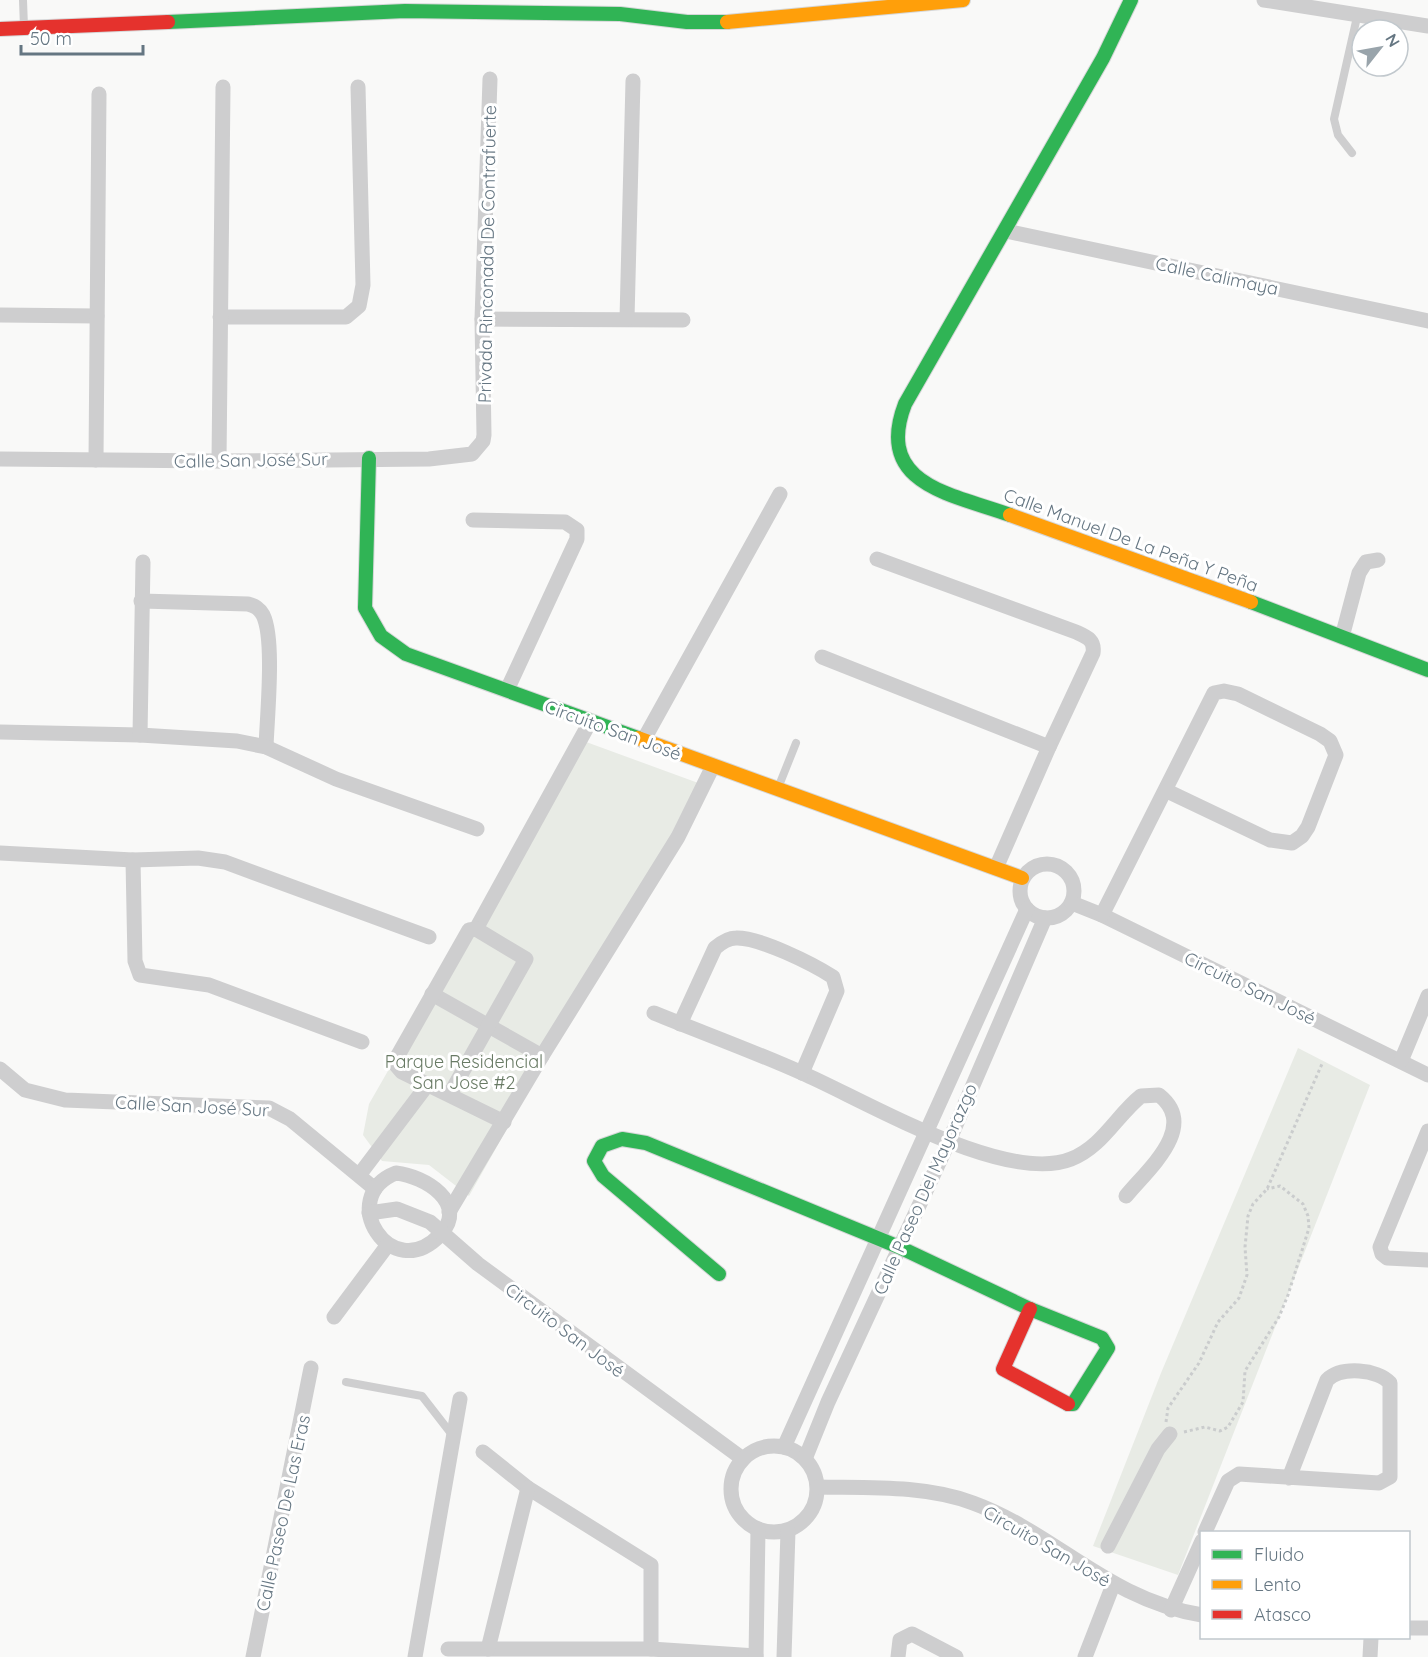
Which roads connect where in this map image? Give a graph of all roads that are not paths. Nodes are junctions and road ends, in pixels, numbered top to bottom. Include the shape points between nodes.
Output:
1 (23, 0) edge
2 (963, 0) edge
3 (1131, 0) edge
4 (1264, 0) edge
5 (873, 4) edge
6 (1357, 16) junction
7 (1428, 26) edge
8 (24, 28) junction
9 (0, 29) edge
10 (490, 79) dead end
11 (633, 81) dead end
12 (223, 87) dead end
13 (358, 87) dead end
14 (99, 94) dead end
15 (1352, 153) dead end
16 (1006, 231) junction
17 (0, 315) edge
18 (97, 316) junction
19 (220, 317) junction
20 (482, 319) junction
21 (627, 319) junction
22 (683, 320) dead end
23 (1428, 321) edge
24 (484, 428) joint
25 (369, 458) junction
26 (0, 459) edge
27 (96, 460) junction
28 (219, 462) junction
29 (780, 494) dead end
30 (473, 520) dead end
31 (877, 559) dead end
32 (1378, 560) dead end
33 (143, 562) dead end
34 (141, 601) junction
35 (1342, 637) junction
36 (822, 657) dead end
37 (1428, 670) edge
38 (507, 690) junction
39 (590, 722) junction
40 (0, 732) edge
41 (140, 735) junction
42 (643, 741) junction
43 (796, 743) dead end
44 (266, 747) junction
45 (1048, 747) junction
46 (713, 766) junction
47 (778, 790) junction
48 (1167, 791) junction
49 (477, 829) dead end
50 (0, 853) edge
51 (133, 860) junction
52 (996, 868) junction
53 (1022, 878) junction
54 (1072, 903) junction
55 (1027, 909) junction
56 (1102, 915) junction
57 (1045, 918) junction
58 (476, 929) junction
59 (429, 937) dead end
60 (432, 994) junction
61 (1428, 996) edge
62 (654, 1013) dead end
63 (680, 1024) junction
64 (489, 1026) junction
65 (362, 1042) dead end
66 (542, 1056) junction
67 (1401, 1061) junction
68 (0, 1069) edge
69 (802, 1073) junction
70 (1428, 1075) edge
71 (428, 1084) junction
72 (450, 1094) junction
73 (504, 1122) junction
74 (1428, 1131) edge
75 (938, 1137) junction
76 (360, 1174) junction
77 (375, 1189) junction
78 (1126, 1196) dead end
79 (449, 1212) junction
80 (369, 1213) junction
81 (443, 1232) junction
82 (889, 1244) junction
83 (387, 1246) junction
84 (1428, 1260) edge
85 (719, 1274) dead end
86 (1030, 1310) junction
87 (334, 1317) dead end
88 (311, 1368) dead end
89 (346, 1382) dead end
90 (460, 1399) dead end
91 (1170, 1434) road end
92 (455, 1438) junction
93 (784, 1447) junction
94 (483, 1452) dead end
95 (743, 1459) junction
96 (805, 1459) junction
97 (1289, 1478) junction
98 (818, 1487) junction
99 (528, 1488) junction
100 (758, 1529) junction
101 (788, 1531) junction
102 (1206, 1531) edge
103 (1200, 1545) edge
104 (1108, 1546) dead end
105 (1113, 1585) junction
106 (1171, 1610) junction
107 (1200, 1615) edge
108 (1410, 1628) edge
109 (1428, 1628) edge
110 (1371, 1639) edge
111 (448, 1649) dead end
112 (488, 1649) junction
113 (651, 1649) junction
114 (756, 1656) edge
115 (253, 1657) edge
116 (416, 1657) edge
117 (784, 1657) edge
118 (898, 1657) edge
119 (956, 1657) edge
120 (1085, 1657) edge
121 (1370, 1657) edge

1 - 8 lane
2 - 5 street
3 - 16 street, Calle Manuel De La Peña Y Peña
4 - 6 street
5 - 8 street via 724,22 620,14 405,11
6 - 7 street
6 - 15 lane via 1334,119 1338,135
8 - 9 street
10 - 20 street, Privada Rinconada De Contrafuerte
11 - 21 street
12 - 19 street
13 - 19 street via 363,285 359,306 346,317
14 - 18 street
16 - 23 street, Calle Calimaya
16 - 35 street, Calle Manuel De La Peña Y Peña via 897,422 895,441 899,458 914,477 933,488
17 - 18 street
18 - 27 street
19 - 28 street
20 - 21 street
20 - 24 street, Privada Rinconada De Contrafuerte
21 - 22 street
24 - 25 street, Calle San José Sur via 483,441 464,457
25 - 28 street, Calle San José Sur
25 - 38 street, Circuito San José via 363,594 370,623 388,645 406,654
26 - 27 street, Calle San José Sur
27 - 28 street, Calle San José Sur
29 - 42 street
30 - 38 street via 565,522 577,530 577,539
31 - 45 street via 1063,627 1091,641 1094,653
32 - 35 street via 1366,562 1359,573
33 - 34 street
34 - 41 street
34 - 44 street via 257,607 267,626
35 - 37 street, Calle Manuel De La Peña Y Peña
36 - 45 street
38 - 39 street, Circuito San José
39 - 42 street, Circuito San José
39 - 58 street
40 - 41 street
41 - 44 street via 237,741
42 - 46 street, Circuito San José
43 - 47 lane
44 - 49 street via 336,779
45 - 52 street
46 - 47 street, Circuito San José
46 - 66 street via 678,837
47 - 52 street, Circuito San José
48 - 48 street via 1270,840 1292,843 1308,827 1336,755 1330,741 1320,734 1238,694 1219,691 1210,699
48 - 56 street
50 - 51 street
51 - 59 street via 198,858 225,862
51 - 65 street via 135,961 140,975 209,985
52 - 53 street, Circuito San José
53 - 54 street via 1040,865 1060,867 1073,883
53 - 55 street via 1020,893
54 - 56 street, Circuito San José
54 - 57 street via 1061,915
55 - 57 street
55 - 75 street, Calle Paseo Del Mayorazgo
56 - 67 street, Circuito San José
57 - 75 street, Calle Paseo Del Mayorazgo
58 - 60 street via 469,930
58 - 64 street via 526,959
60 - 64 street
60 - 71 street via 396,1065
61 - 67 street
62 - 63 street
63 - 69 street
63 - 69 street via 715,948 726,940 744,938 807,961 833,977 837,991
64 - 66 street
64 - 72 street
66 - 73 street
67 - 70 street, Circuito San José
68 - 76 street, Calle San José Sur via 25,1090 65,1100 269,1108 290,1119
69 - 75 street
71 - 72 street
71 - 76 street
72 - 73 street
73 - 79 street
74 - 84 street via 1380,1247 1387,1258
75 - 78 street via 1011,1160 1050,1165 1072,1159 1089,1148 1142,1096 1159,1095 1173,1109 1174,1129 1169,1143
75 - 82 street, Calle Paseo Del Mayorazgo
75 - 82 street, Calle Paseo Del Mayorazgo
76 - 77 street, Calle San José Sur
77 - 79 street via 387,1176 396,1173 424,1180 443,1197
77 - 80 street
79 - 81 street
80 - 81 street, Circuito San José via 398,1209 418,1215
80 - 83 street via 373,1227
81 - 83 street via 419,1249
81 - 95 street, Circuito San José via 487,1272
82 - 85 street via 646,1143 629,1138 614,1139 600,1146 594,1161 603,1176
82 - 86 street
82 - 93 street, Calle Paseo Del Mayorazgo
82 - 96 street, Calle Paseo Del Mayorazgo
83 - 87 street
86 - 86 street via 1003,1369 1073,1404 1108,1348 1107,1343
88 - 115 street, Calle Paseo De Las Eras
89 - 92 lane via 422,1396
90 - 92 street
91 - 104 street via 1158,1449
92 - 116 street
93 - 95 street via 766,1447
93 - 96 street
94 - 99 street
95 - 100 street via 731,1484 732,1498 746,1522
96 - 98 street
97 - 97 street via 1379,1483 1390,1478 1390,1383 1370,1372 1331,1376 1324,1385
97 - 102 street via 1239,1474 1232,1478
98 - 101 street via 810,1514
98 - 105 street, Circuito San José via 924,1493 973,1503 1049,1544
99 - 112 street
99 - 113 street via 651,1565
100 - 101 street
100 - 114 street
101 - 117 street
103 - 106 street
105 - 106 street, Circuito San José
105 - 120 street
106 - 107 street, Circuito San José
108 - 109 street
110 - 121 street
111 - 112 street
112 - 113 street
113 - 114 street
118 - 119 street via 900,1640 912,1634

